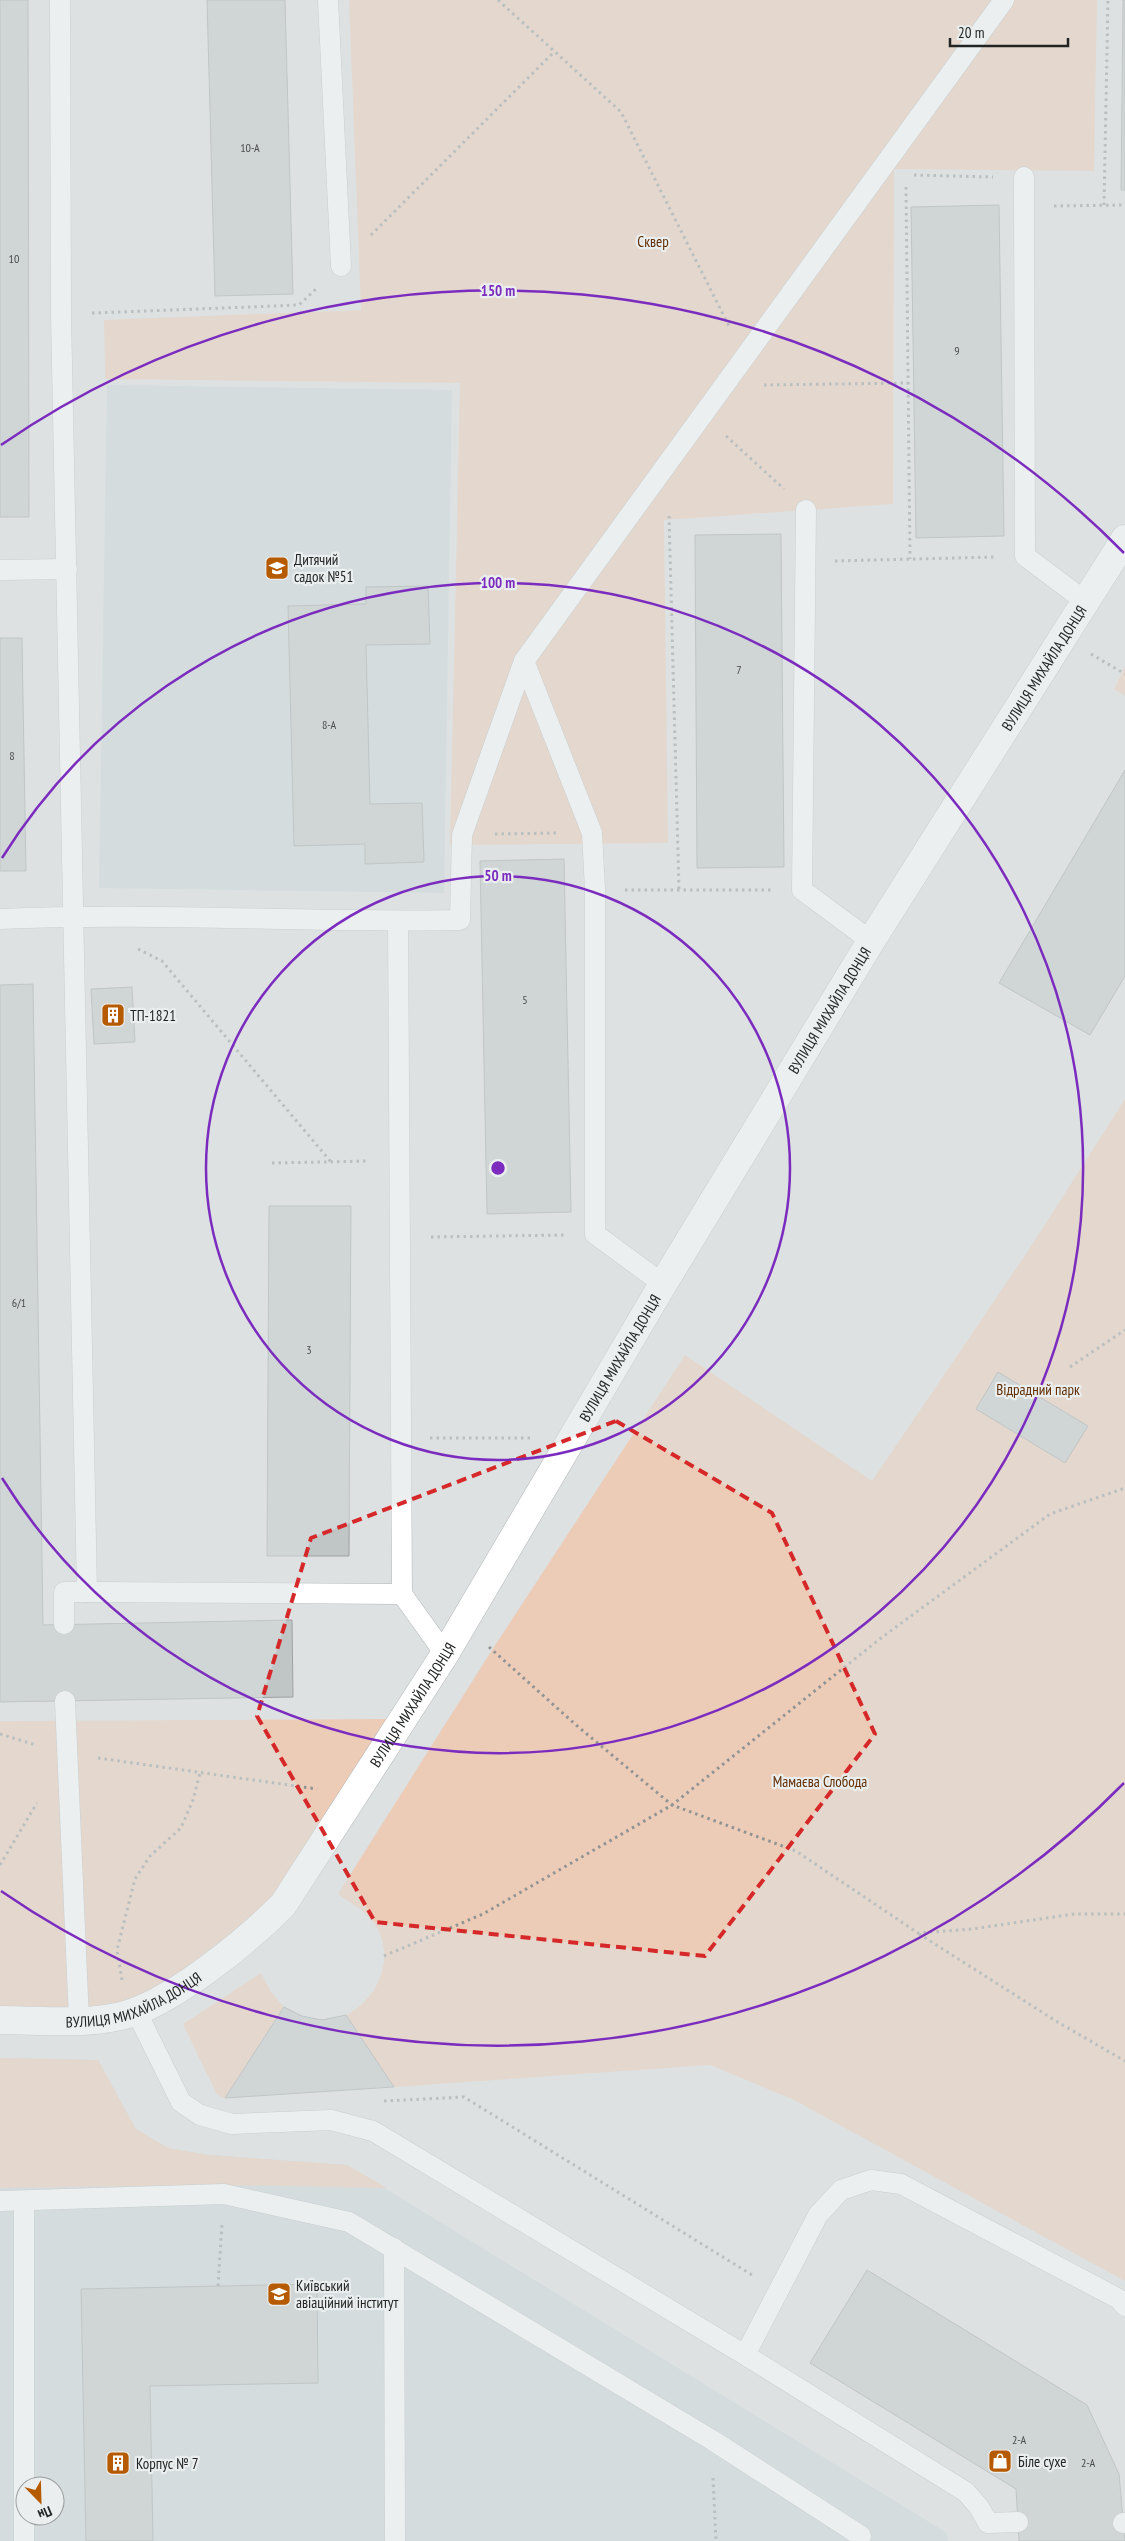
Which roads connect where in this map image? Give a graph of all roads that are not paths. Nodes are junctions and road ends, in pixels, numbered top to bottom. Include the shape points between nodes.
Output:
1 (60, 0) edge
2 (328, 0) edge
3 (1004, 0) edge
4 (1024, 177) road end
5 (341, 266) dead end
6 (806, 510) road end
7 (1125, 539) edge
8 (67, 569) junction
9 (0, 570) edge
10 (1085, 601) junction
11 (524, 661) junction
12 (74, 916) junction
13 (0, 919) edge
14 (398, 921) junction
15 (871, 941) junction
16 (663, 1284) junction
17 (87, 1592) junction
18 (402, 1594) junction
19 (64, 1624) dead end
20 (445, 1654) junction
21 (65, 1701) dead end
22 (136, 2011) junction
23 (0, 2020) edge
24 (79, 2020) junction
25 (0, 2201) edge
26 (24, 2201) junction
27 (394, 2248) junction
28 (1125, 2306) edge
29 (745, 2355) junction
30 (1018, 2522) dead end
31 (988, 2532) edge
32 (861, 2536) dead end
33 (24, 2541) edge
34 (395, 2541) edge

1 - 8 lane via 61,315
2 - 5 lane
3 - 11 lane
4 - 10 lane via 1025,556
6 - 15 lane via 802,890
7 - 10 street, ВУЛИЦЯ МИХАЙЛА ДОНЦЯ
8 - 9 lane
8 - 12 lane
10 - 15 street, ВУЛИЦЯ МИХАЙЛА ДОНЦЯ
11 - 14 lane via 462,835 460,920
11 - 16 lane via 592,833 595,889 595,1234
12 - 13 lane
12 - 14 lane
12 - 17 lane
14 - 18 lane
15 - 16 street, ВУЛИЦЯ МИХАЙЛА ДОНЦЯ
16 - 20 street, ВУЛИЦЯ МИХАЙЛА ДОНЦЯ
17 - 18 lane
17 - 19 lane via 64,1592
18 - 20 lane
20 - 22 street, ВУЛИЦЯ МИХАЙЛА ДОНЦЯ via 283,1905 258,1930 211,1966
21 - 24 lane
22 - 24 street, ВУЛИЦЯ МИХАЙЛА ДОНЦЯ via 104,2019
22 - 29 lane via 181,2102 200,2115 232,2124 331,2120 373,2131
23 - 24 street, ВУЛИЦЯ МИХАЙЛА ДОНЦЯ
25 - 26 lane
26 - 27 lane via 224,2194 349,2222
26 - 33 lane
27 - 32 lane via 712,2440
27 - 34 lane
28 - 29 lane via 1119,2299 901,2184 872,2180 841,2190 818,2215
29 - 31 lane via 966,2492 979,2507
30 - 31 lane

